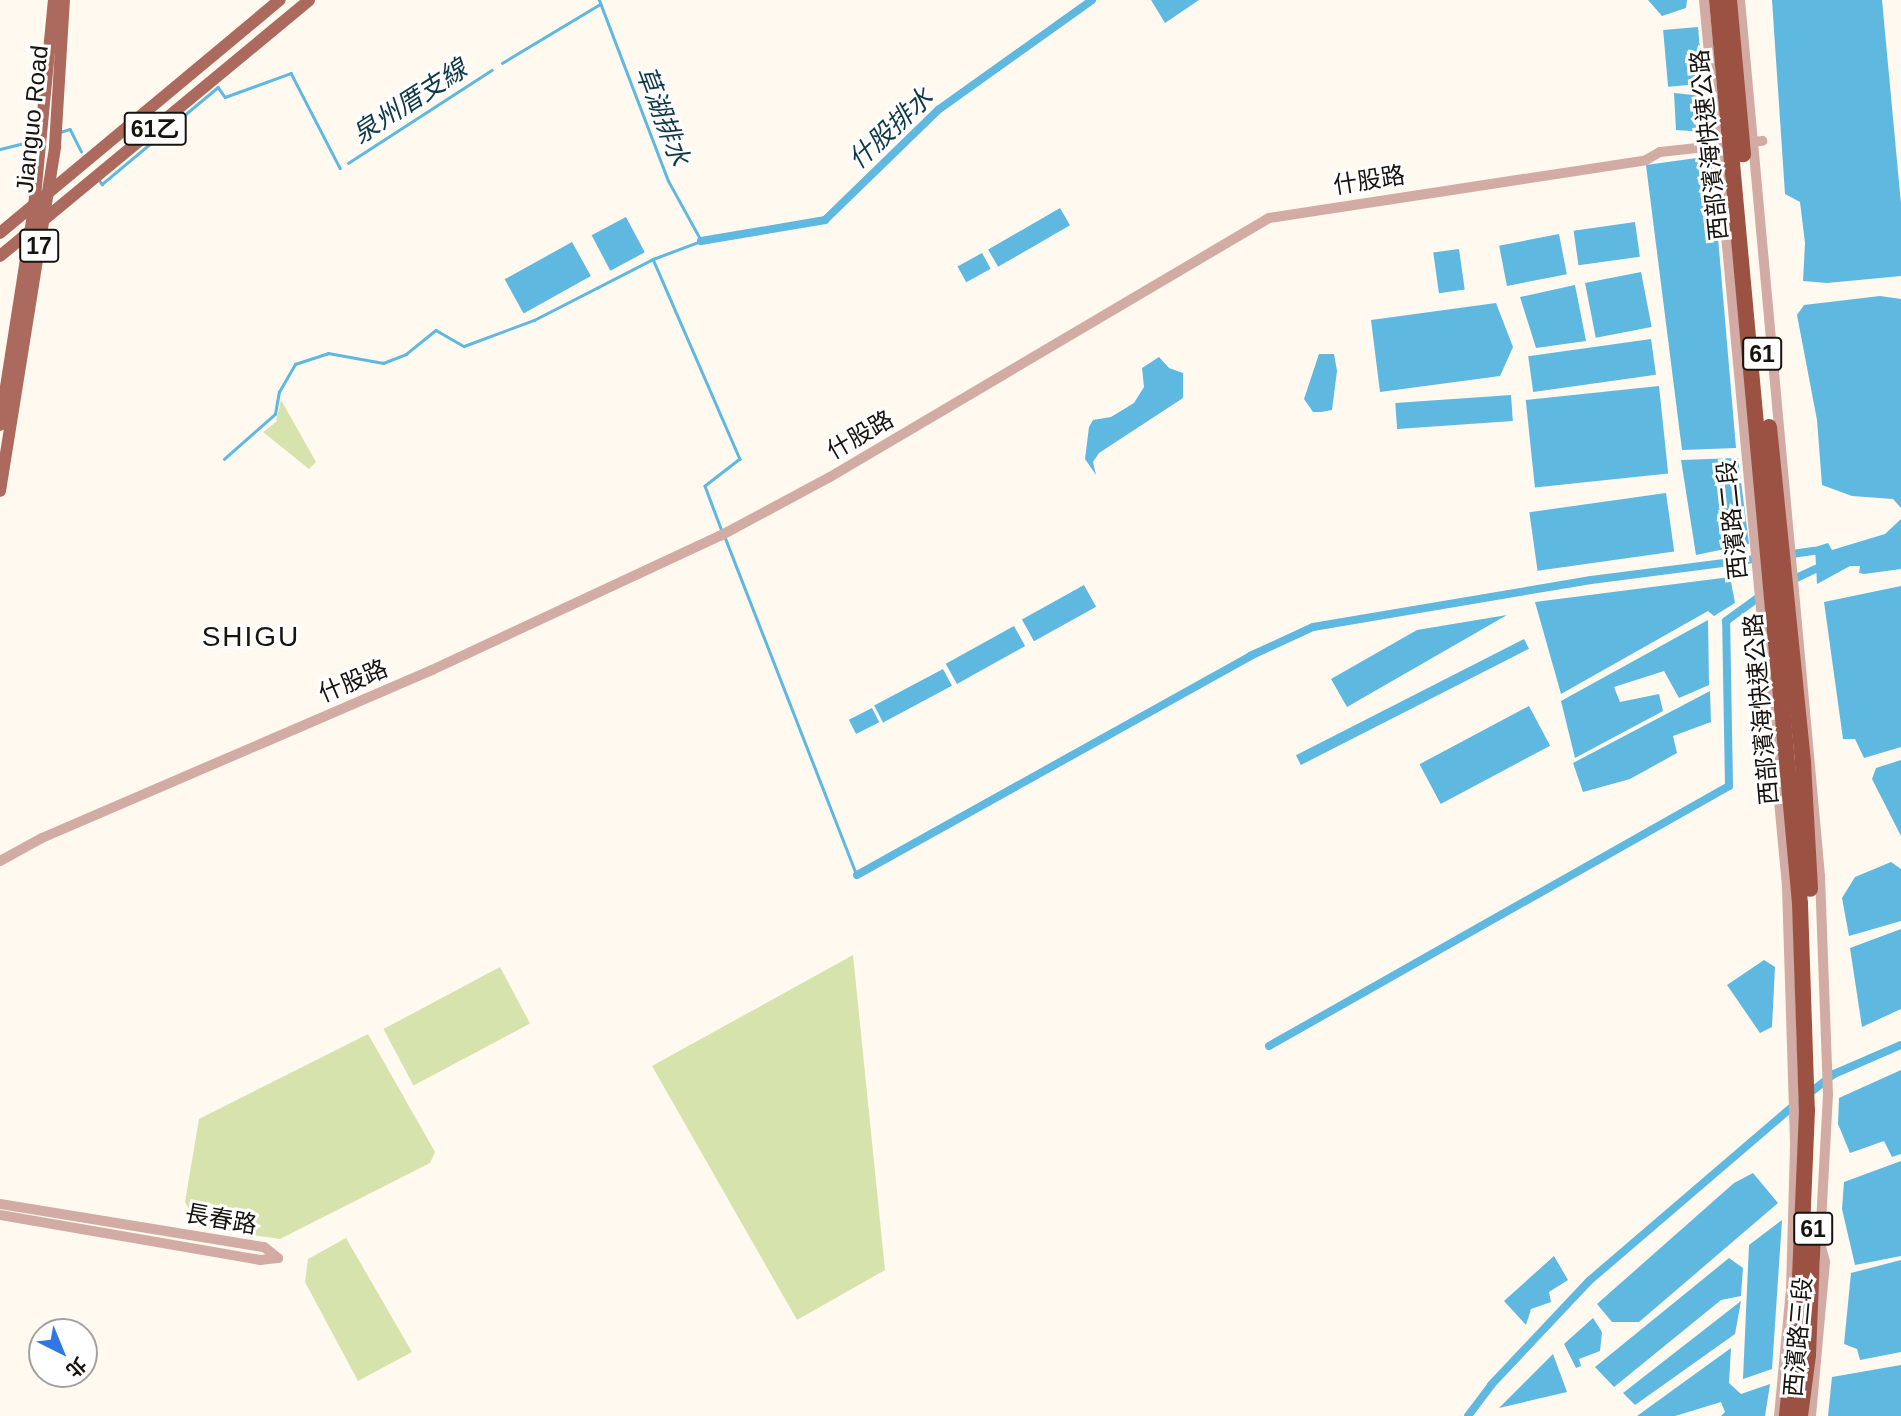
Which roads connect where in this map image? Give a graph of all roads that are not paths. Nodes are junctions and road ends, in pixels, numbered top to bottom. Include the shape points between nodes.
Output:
1 (54, 0) edge
2 (64, 0) edge
3 (280, 0) edge
4 (309, 0) edge
5 (1704, 0) edge
6 (1717, 0) edge
7 (1729, 0) edge
8 (1740, 0) edge
9 (1747, 136) junction
10 (1718, 148) junction
11 (46, 197) junction
12 (34, 207) junction
13 (42, 223) junction
14 (0, 233) edge
15 (29, 233) junction
16 (0, 256) edge
17 (0, 425) edge
18 (0, 491) edge
19 (1775, 550) junction
20 (0, 861) edge
21 (1810, 1070) junction
22 (1812, 1106) junction
23 (0, 1204) edge
24 (0, 1215) edge
25 (1821, 1243) junction
26 (1808, 1355) junction
27 (1779, 1416) edge
28 (1787, 1416) edge
29 (1800, 1416) edge
30 (1811, 1416) edge

1 - 12 main road, Jianguo Road / 17
2 - 11 main road, Jianguo Road / 17 via 55,146
3 - 11 main road, 61乙
4 - 13 main road, 61乙
5 - 10 street, 西濱路二段
6 - 9 highway, 西部濱海快速公路 / 61
7 - 9 highway, 西部濱海快速公路 / 61
8 - 9 street, 西濱路二段
9 - 10 street, 什股路
9 - 19 street, 西濱路二段
9 - 19 highway, 西部濱海快速公路 / 61 via 1738,161
10 - 19 street, 西濱路二段
10 - 20 street, 什股路 via 1660,152 1646,160 1269,218 720,537
11 - 12 main road, 61乙
11 - 13 main road, Jianguo Road / 17
12 - 14 main road, 61乙
12 - 15 main road, Jianguo Road / 17
13 - 15 main road, 61乙
13 - 18 main road, Jianguo Road / 17
15 - 16 main road, 61乙
15 - 17 main road, Jianguo Road / 17
19 - 21 highway, 西部濱海快速公路 / 61 via 1803,763
19 - 21 street, 西濱路二段 via 1762,613 1787,887
19 - 21 street, 西濱路二段 via 1798,604 1820,876
21 - 22 highway, 西部濱海快速公路 / 61
21 - 22 street
22 - 25 street, 西濱路三段
22 - 26 highway, 西部濱海快速公路 / 61
22 - 27 street, 西濱路三段
22 - 28 highway via 1801,1138 1799,1297
23 - 24 street, 長春路 via 264,1247 278,1258 260,1260
25 - 26 highway via 1815,1333
25 - 30 street, 西濱路三段 via 1823,1307
26 - 29 highway, 西部濱海快速公路 / 61

